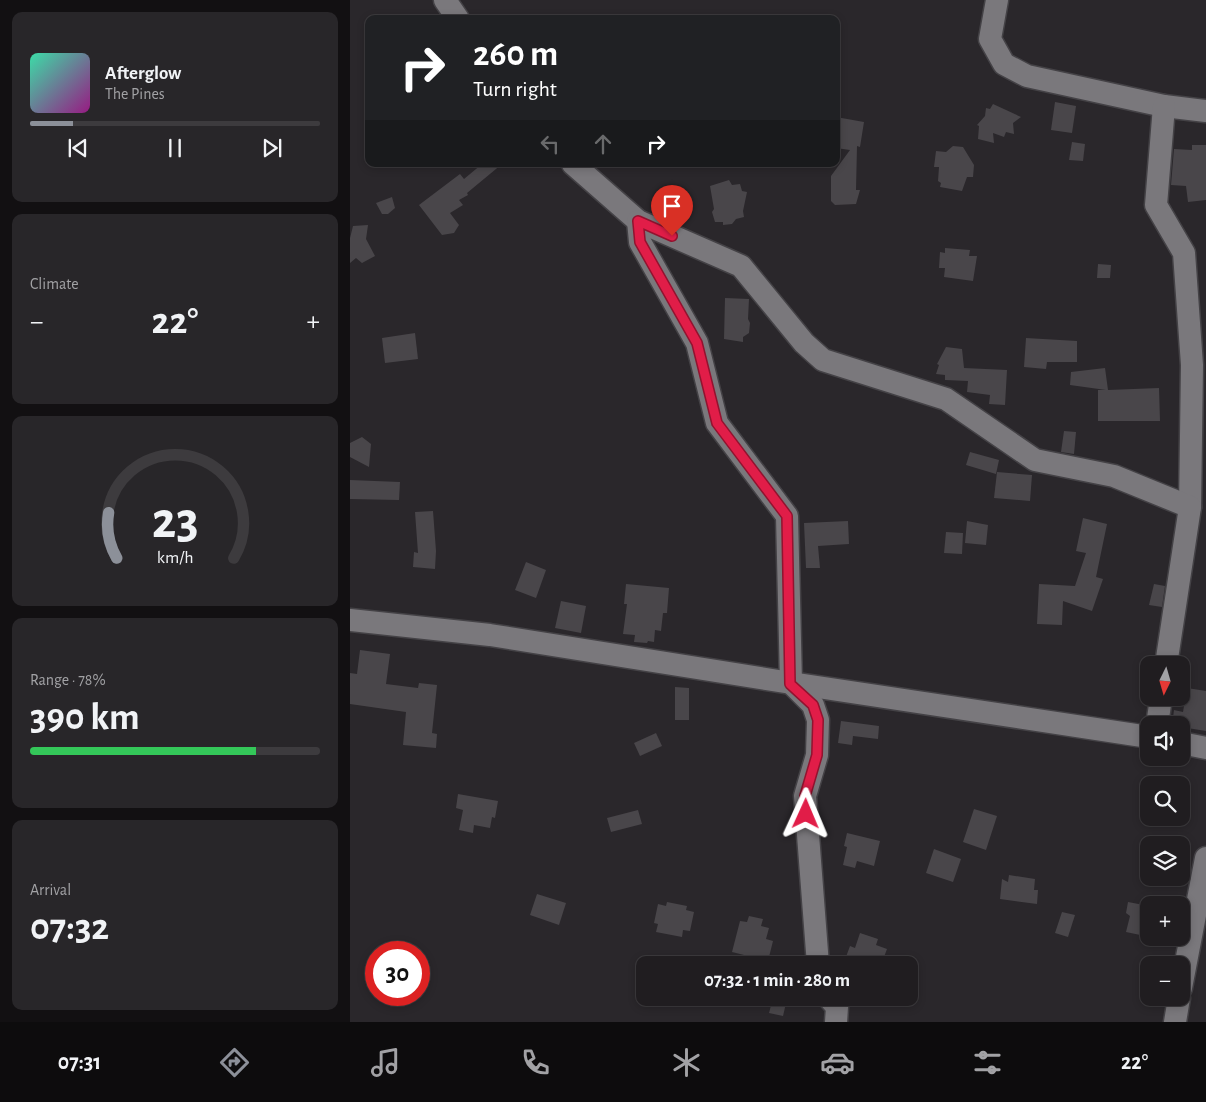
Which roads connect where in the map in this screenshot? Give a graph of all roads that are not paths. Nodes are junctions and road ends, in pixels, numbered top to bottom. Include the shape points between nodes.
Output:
1 (445, 0) edge
2 (997, 0) edge
3 (455, 15) edge
4 (1164, 106) junction
5 (1206, 111) edge
6 (577, 167) edge
7 (638, 221) junction
8 (1190, 507) junction
9 (350, 620) edge
10 (1167, 656) edge
11 (790, 684) junction
12 (1140, 736) edge
13 (1190, 745) edge
14 (1206, 748) edge
15 (1206, 858) edge
16 (817, 956) edge
17 (1187, 956) edge
18 (835, 1006) edge
19 (1178, 1006) edge
20 (836, 1022) edge
21 (1175, 1022) edge

1 - 3 street
2 - 4 street via 990,39 1004,64 1027,76
4 - 5 street
4 - 8 street via 1156,205 1184,253 1192,366
6 - 7 street
7 - 8 street via 741,266 804,343 823,360 946,399 1035,460 1114,476
7 - 11 street via 640,242 697,343 717,423 787,516
8 - 10 street
9 - 11 street via 490,635
11 - 12 street
11 - 16 street via 813,705 818,720 817,755 805,796
13 - 14 street
15 - 17 street
18 - 20 street
19 - 21 street

